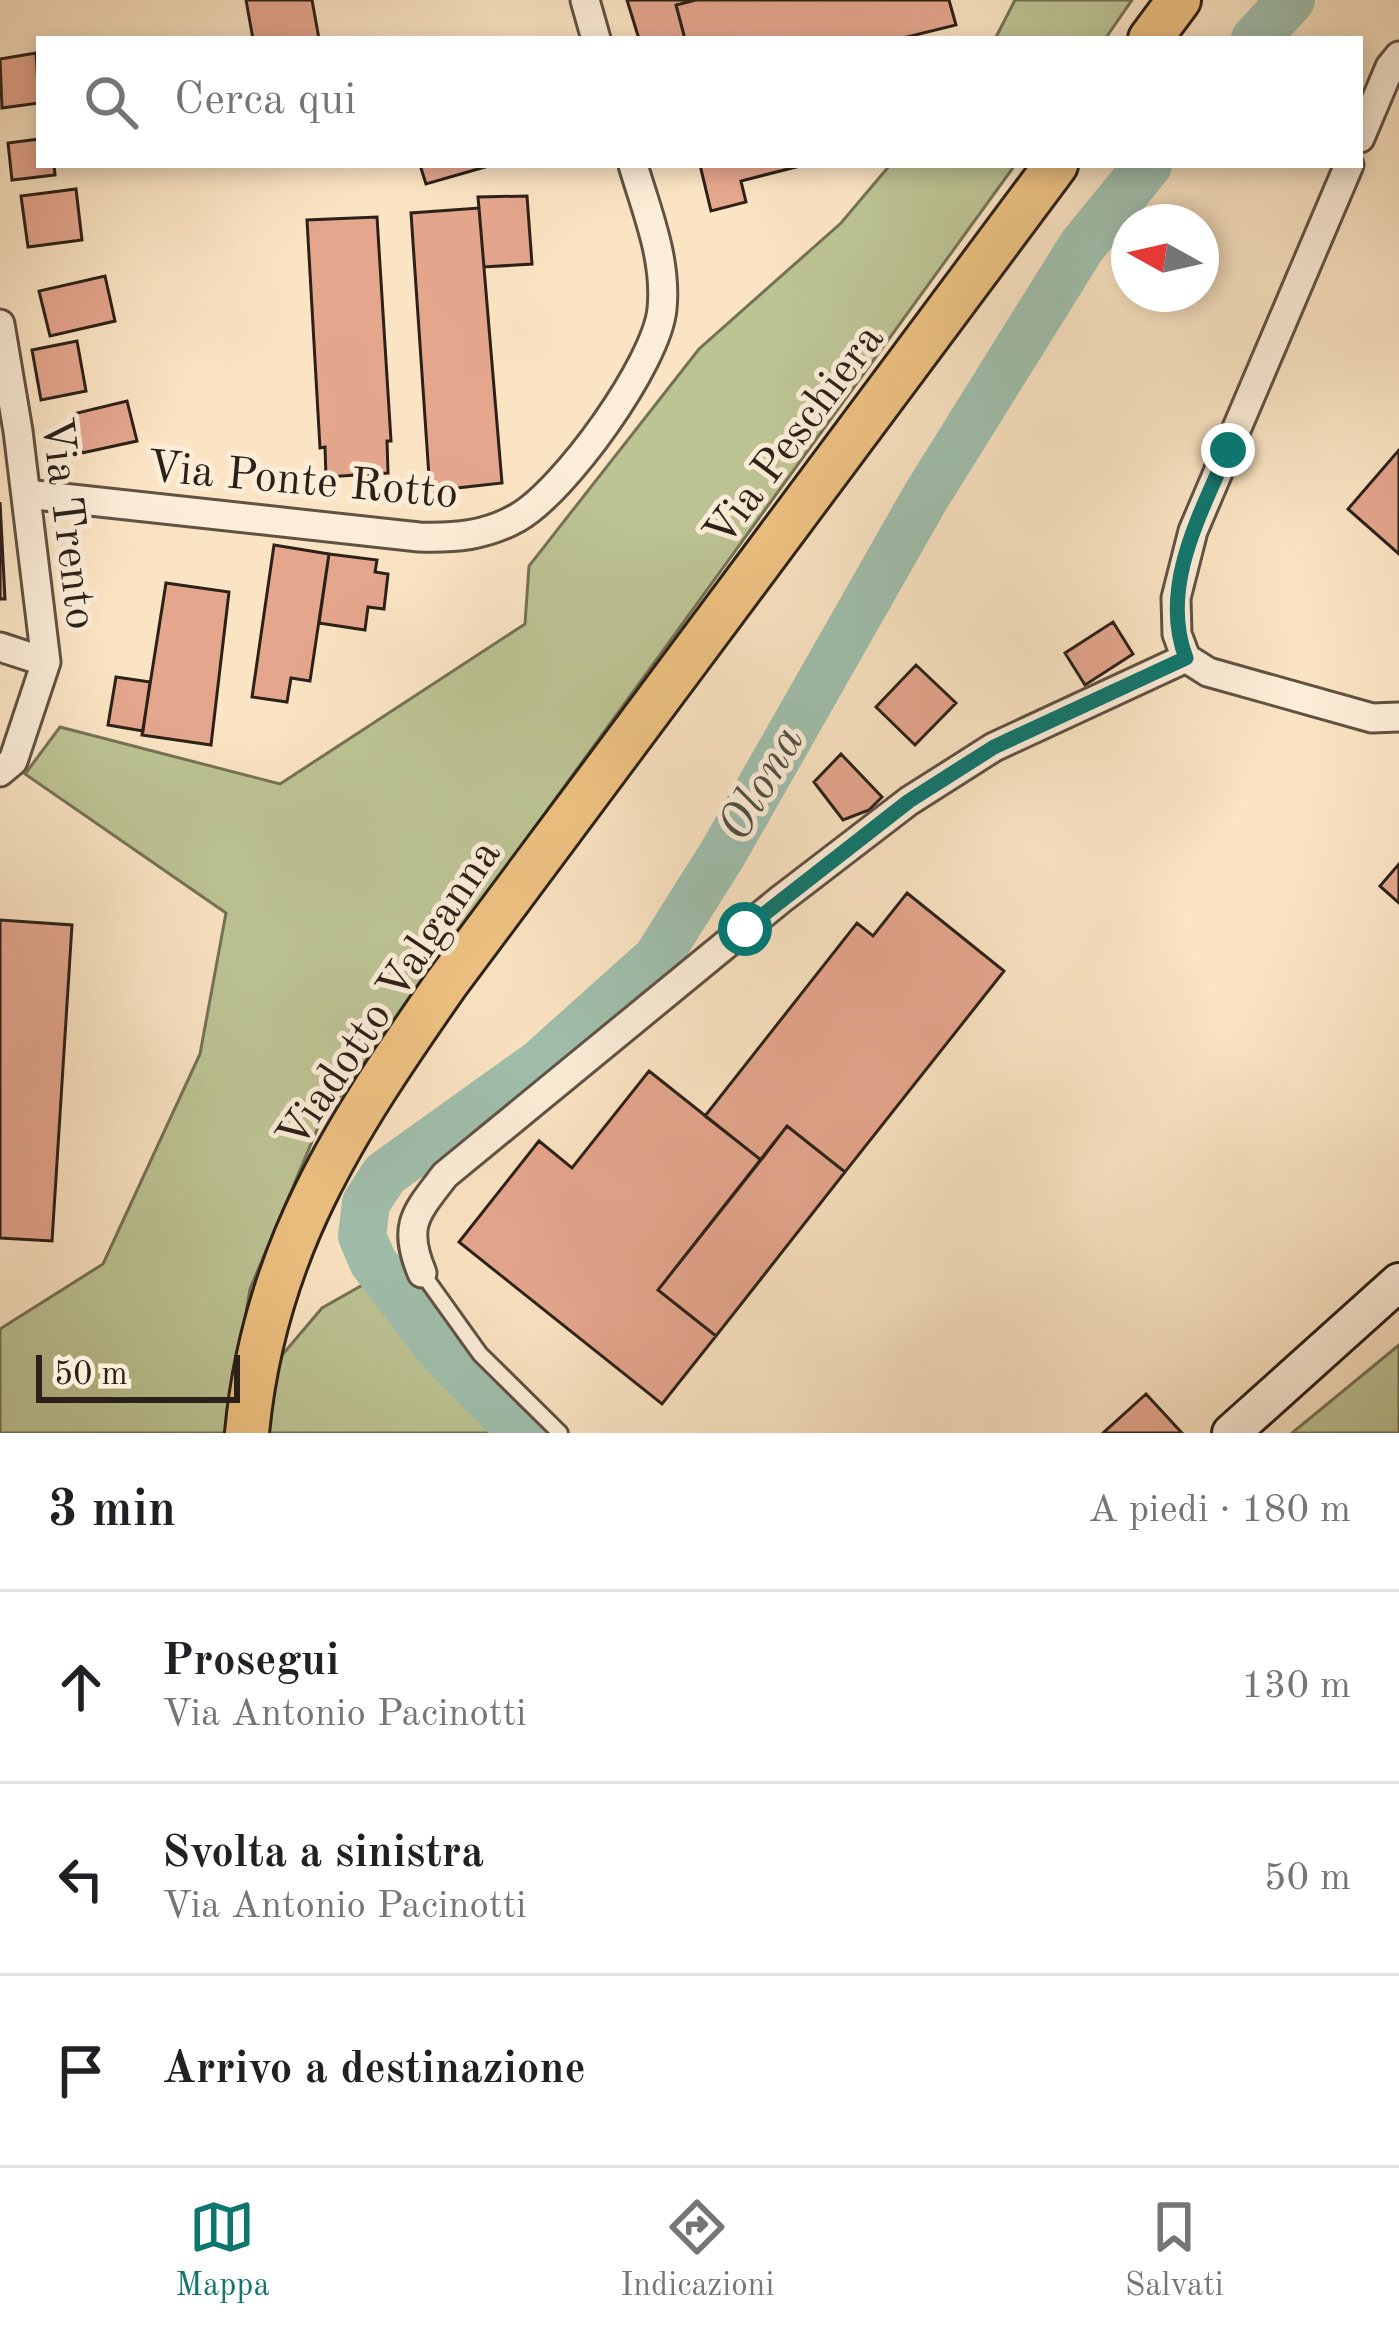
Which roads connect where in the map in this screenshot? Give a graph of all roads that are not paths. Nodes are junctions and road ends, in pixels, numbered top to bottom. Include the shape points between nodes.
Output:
1 (585, 0) edge
2 (1179, 0) edge
3 (595, 36) edge
4 (1152, 36) edge
5 (1399, 56) edge
6 (1363, 131) edge
7 (634, 168) edge
8 (1054, 168) edge
9 (1347, 168) edge
10 (0, 324) edge
11 (26, 494) junction
12 (0, 647) edge
13 (1186, 658) junction
14 (46, 662) junction
15 (1399, 717) edge
16 (609, 765) joint
17 (0, 772) edge
18 (422, 1273) joint
19 (1399, 1282) edge
20 (247, 1433) edge
21 (560, 1433) edge
22 (1231, 1433) edge

1 - 3 street
2 - 4 main road
5 - 6 street
7 - 11 street, Via Ponte Rotto via 658,248 658,331 643,369 545,498 517,518 466,537 387,535
8 - 16 main road, Via Peschiera
9 - 13 street via 1193,531 1175,598
10 - 11 street, Via Trento
11 - 14 street, Via Trento
12 - 14 street
13 - 15 street via 1208,672 1372,718
13 - 18 street via 994,747 780,900 445,1174 412,1230
14 - 17 street via 13,761
16 - 20 main road, Viadotto Valganna via 436,998 331,1162 279,1274
18 - 21 lane via 480,1354
19 - 22 main road

